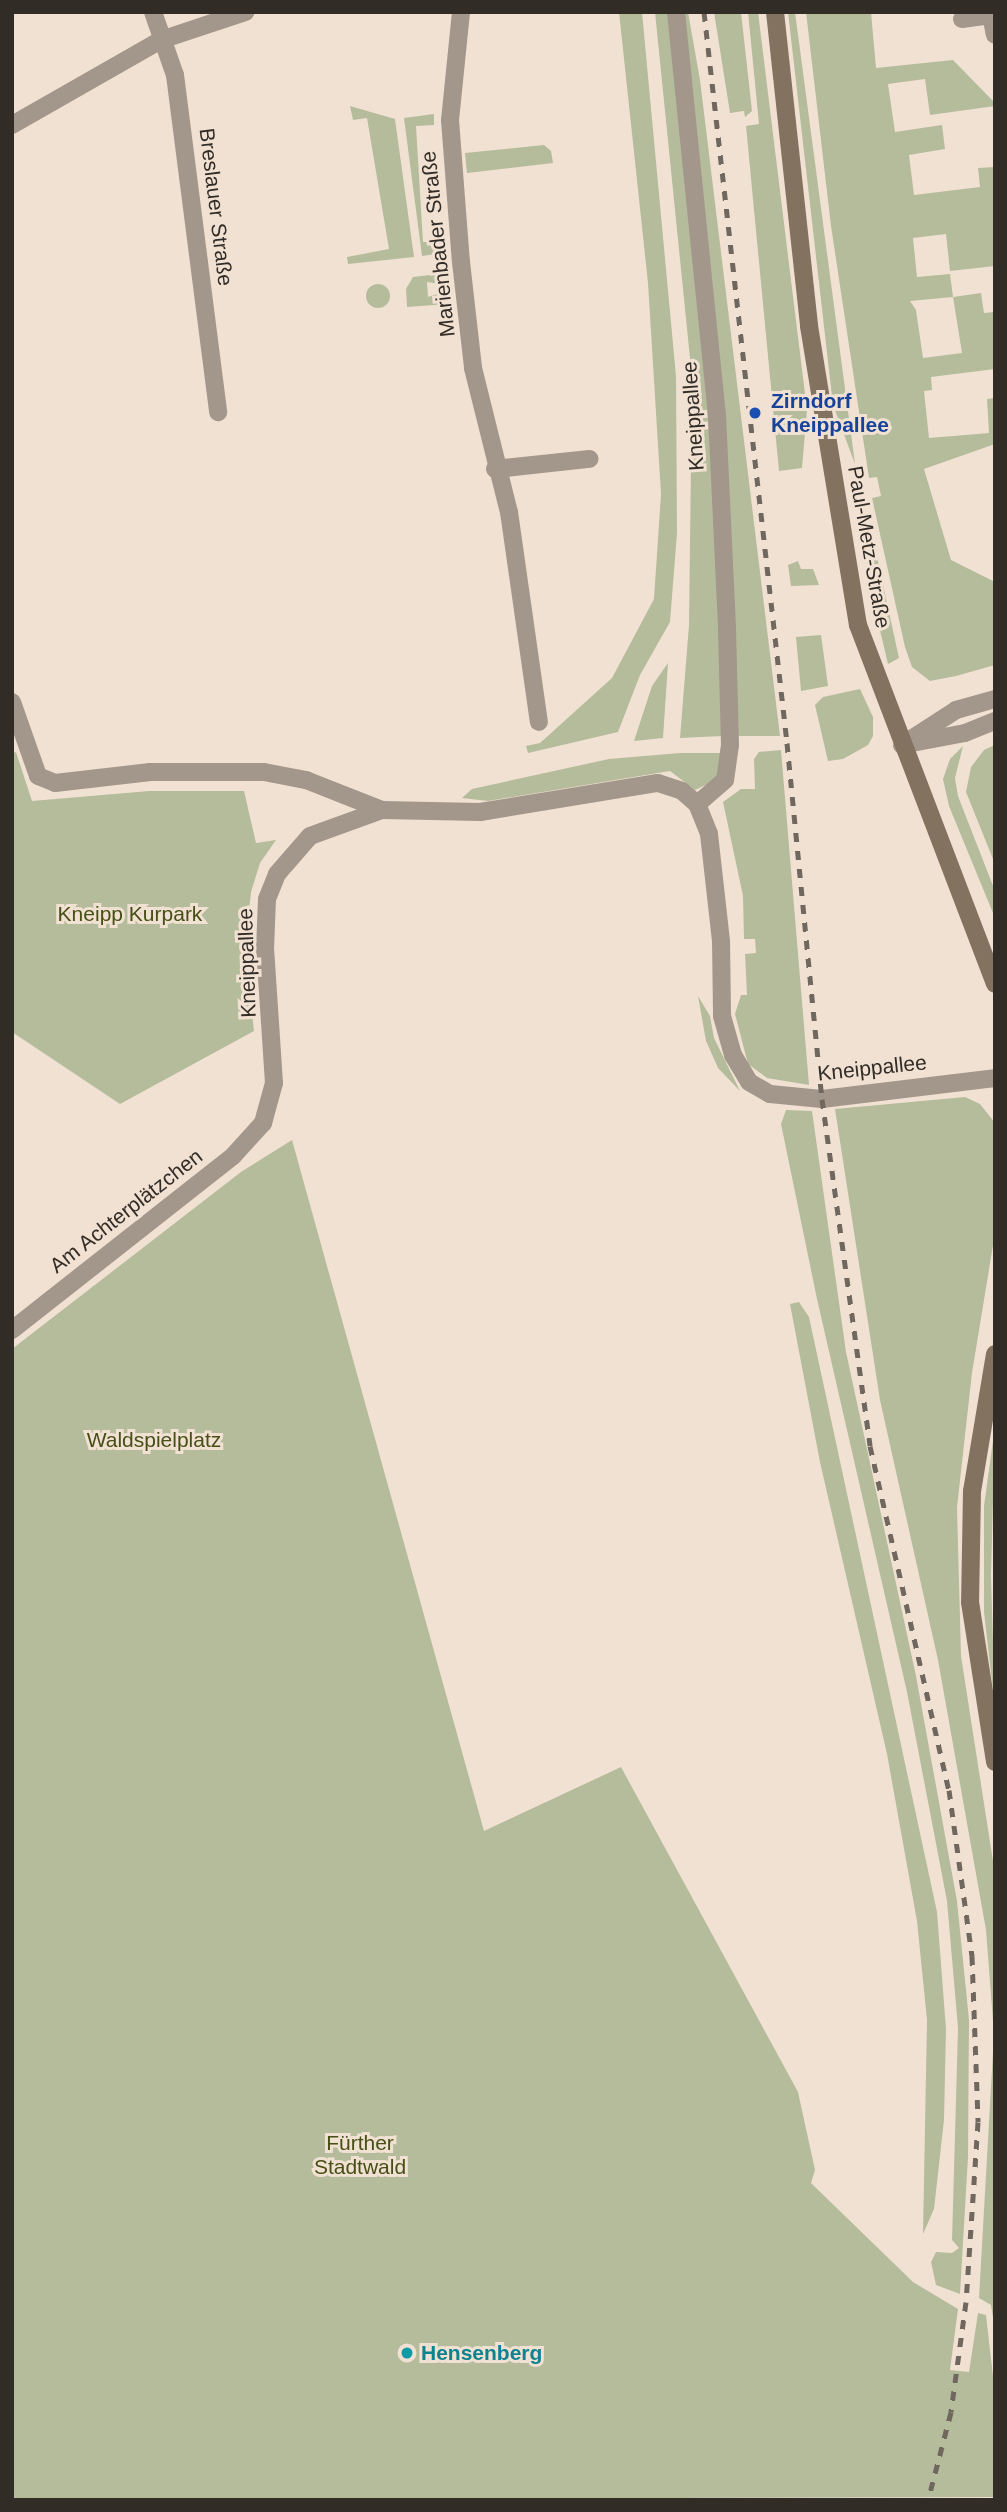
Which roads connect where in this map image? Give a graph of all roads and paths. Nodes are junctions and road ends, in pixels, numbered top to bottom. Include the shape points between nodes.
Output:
1 (153, 12) edge
2 (245, 12) edge
3 (461, 12) edge
4 (676, 12) edge
5 (775, 12) edge
6 (962, 19) dead end
7 (995, 35) edge
8 (161, 40) junction
9 (12, 125) edge
10 (218, 412) dead end
11 (589, 459) dead end
12 (495, 469) junction
13 (995, 699) edge
14 (12, 702) edge
15 (995, 721) edge
16 (539, 722) dead end
17 (902, 745) junction
18 (697, 804) junction
19 (382, 810) junction
20 (995, 984) edge
21 (995, 1077) edge
22 (263, 1123) joint
23 (12, 1330) edge
24 (995, 1354) edge
25 (995, 1762) edge

1 - 8 street, Breslauer Straße
2 - 8 street
3 - 12 street, Marienbader Straße via 452,79 452,161 473,368
4 - 18 street, Kneippallee via 718,415 728,643 726,780
5 - 17 street, Paul-Metz-Straße via 809,326 858,625
6 - 7 street via 991,15
8 - 9 street
8 - 10 street, Breslauer Straße via 175,75
11 - 12 street
12 - 16 street, Marienbader Straße via 509,512
13 - 17 street via 956,710
14 - 19 street via 38,776 55,783 150,772 264,772 306,780
15 - 17 street via 965,733
17 - 20 street, Paul-Metz-Straße
18 - 19 street, Kneippallee via 682,791 658,783 481,812
18 - 21 street, Kneippallee via 709,834 715,875 722,1016 733,1055 749,1082 770,1094 822,1098
19 - 22 street, Kneippallee via 310,836 277,874 267,899 265,948 274,1083
22 - 23 street, Am Achterplätzchen via 233,1156
24 - 25 street via 972,1491 970,1602

